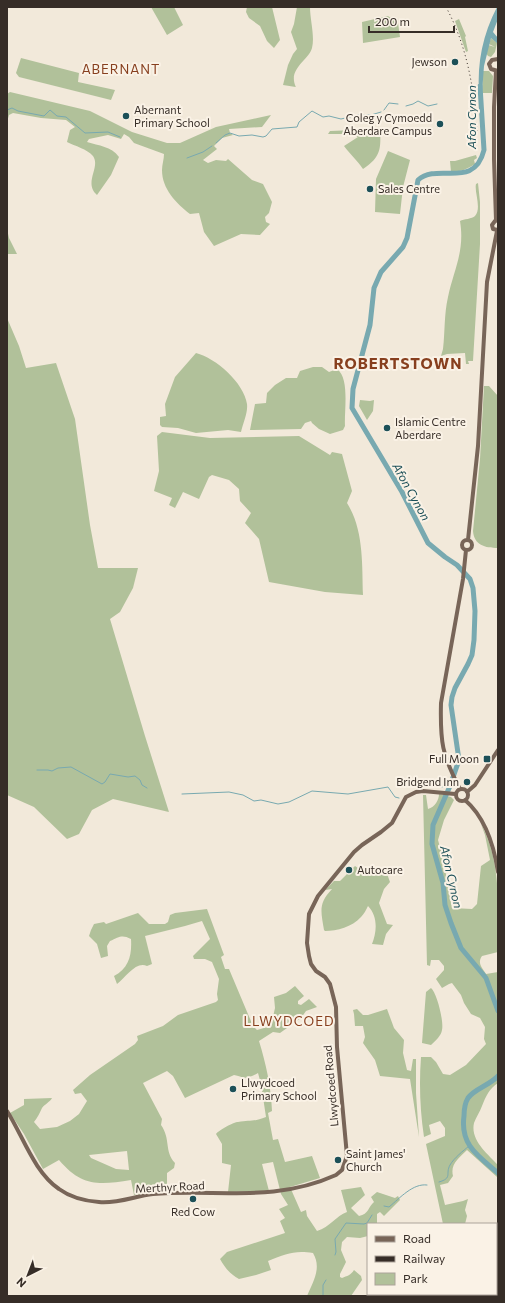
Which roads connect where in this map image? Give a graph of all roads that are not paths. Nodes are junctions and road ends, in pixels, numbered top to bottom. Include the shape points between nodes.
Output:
1 (498, 53) edge
2 (497, 59) edge
3 (497, 71) edge
4 (497, 220) edge
5 (497, 230) edge
6 (468, 540) junction
7 (466, 550) junction
8 (498, 750) edge
9 (460, 789) junction
10 (467, 792) junction
11 (453, 794) junction
12 (465, 800) junction
13 (498, 872) edge
14 (7, 1111) edge
15 (346, 1163) joint

1 - 2 main road
2 - 3 main road via 492,60 490,64 491,69
3 - 4 main road via 494,159
4 - 5 main road via 492,224 493,229
5 - 6 main road via 487,282 478,446
6 - 7 main road via 472,546
6 - 7 main road via 462,543
7 - 9 main road via 441,703 441,742 450,770
8 - 10 main road via 475,785
9 - 10 main road
9 - 11 main road
10 - 12 main road
11 - 12 main road via 458,800
11 - 15 main road, Llwydcoed Road via 423,791 406,797 392,823 354,852 318,896 309,914 307,943 310,960 316,971 330,984 336,1007
12 - 13 main road via 479,815 490,836
14 - 15 main road, Merthyr Road via 44,1175 71,1196 101,1203 152,1194 247,1194 285,1191 336,1175

